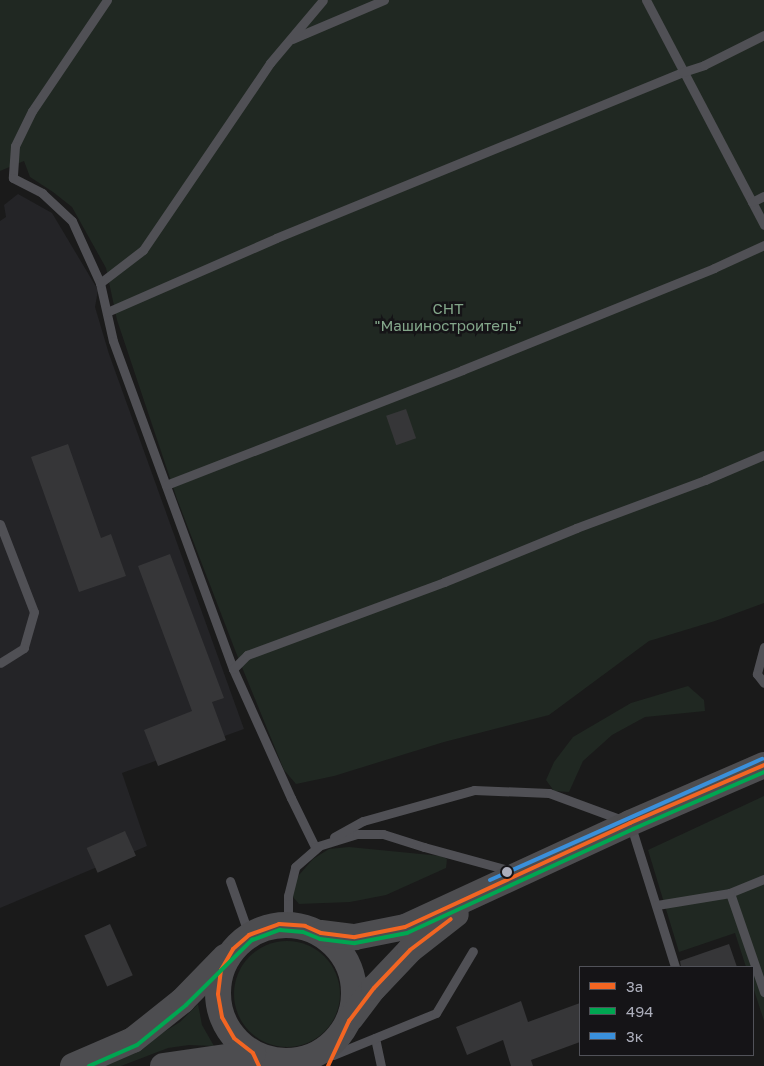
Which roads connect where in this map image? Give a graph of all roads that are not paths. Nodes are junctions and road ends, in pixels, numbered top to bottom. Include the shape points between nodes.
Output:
1 (107, 0) edge
2 (323, 0) edge
3 (384, 0) edge
4 (646, 0) edge
5 (764, 35) edge
6 (289, 40) junction
7 (683, 72) junction
8 (764, 196) edge
9 (752, 202) junction
10 (764, 225) edge
11 (764, 245) edge
12 (100, 283) junction
13 (107, 312) junction
14 (764, 455) edge
15 (166, 485) junction
16 (0, 524) edge
17 (764, 648) edge
18 (0, 664) edge
19 (233, 669) junction
20 (764, 683) edge
21 (764, 765) edge
22 (630, 823) junction
23 (315, 847) junction
24 (522, 874) junction
25 (764, 879) edge
26 (230, 882) dead end
27 (493, 886) junction
28 (730, 893) junction
29 (657, 905) junction
30 (288, 924) junction
31 (321, 933) junction
32 (241, 942) junction
33 (473, 951) dead end
34 (675, 966) edge
35 (764, 991) edge
36 (349, 1021) junction
37 (375, 1038) junction
38 (256, 1060) edge
39 (330, 1060) edge
40 (73, 1066) edge
41 (163, 1066) edge
42 (381, 1066) edge

1 - 12 lane via 32,111 15,146 13,178 42,193 72,221
2 - 6 lane
3 - 6 lane
4 - 7 lane
5 - 7 lane
6 - 12 lane via 143,250
7 - 9 lane
7 - 13 lane via 276,238
8 - 9 lane
9 - 10 lane
11 - 15 lane via 462,370
12 - 13 lane
13 - 15 lane via 113,341
14 - 19 lane via 444,582 247,655
15 - 19 lane
16 - 18 lane via 34,612 24,648
17 - 20 lane via 758,674
19 - 23 lane
21 - 22 main road
22 - 23 lane via 550,794 474,790 363,821
22 - 24 main road
22 - 29 lane
23 - 24 lane via 357,834 383,834
23 - 30 lane via 295,867 288,896
24 - 27 main road
25 - 28 lane
26 - 32 lane
27 - 31 main road via 405,927 355,937
27 - 36 main road via 410,950 374,988
28 - 29 lane
28 - 35 lane
29 - 34 lane
30 - 31 main road via 305,926
30 - 32 main road via 269,926
31 - 36 main road via 345,957 354,977 355,1000
32 - 38 main road via 221,970 218,994 222,1017 234,1038
32 - 40 main road via 182,1001 133,1040
33 - 37 lane via 436,1013
36 - 38 main road via 337,1040 319,1053 298,1061
36 - 39 main road
37 - 39 lane
37 - 42 lane
38 - 41 main road

